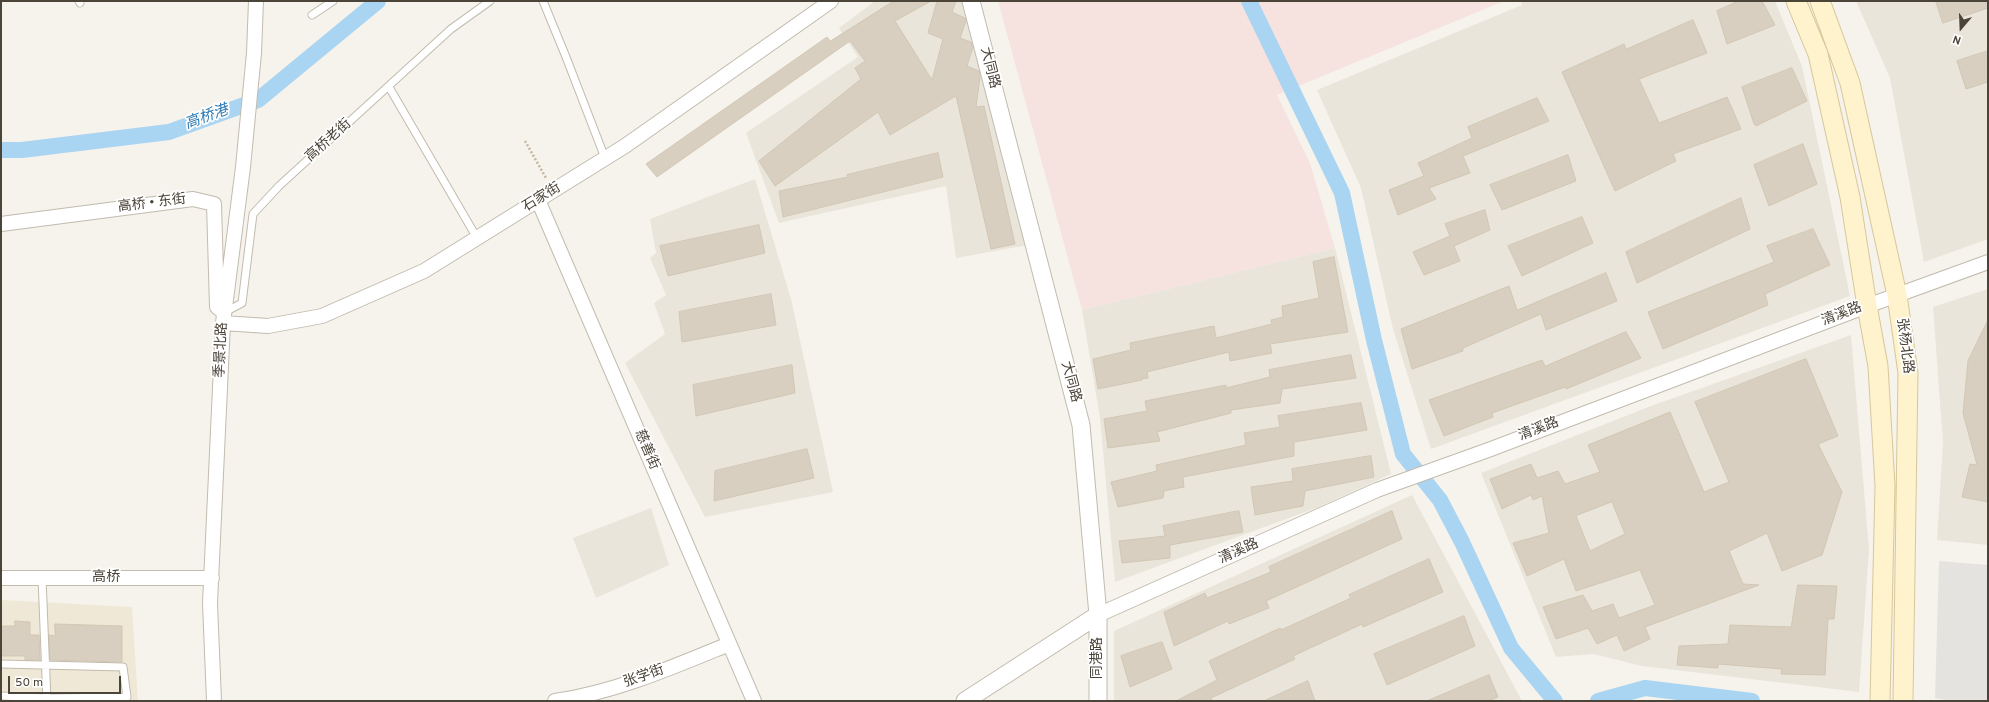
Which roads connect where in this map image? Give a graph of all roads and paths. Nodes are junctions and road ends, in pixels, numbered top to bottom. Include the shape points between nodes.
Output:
1 (256, 1) edge
2 (333, 1) edge
3 (490, 1) edge
4 (543, 1) edge
5 (831, 1) edge
6 (972, 1) edge
7 (1796, 1) edge
8 (1820, 1) edge
9 (312, 14) dead end
10 (389, 87) junction
11 (525, 142) dead end
12 (605, 158) junction
13 (553, 191) junction
14 (538, 200) junction
15 (1, 224) edge
16 (477, 238) junction
17 (1988, 262) edge
18 (1897, 295) junction
19 (1867, 306) junction
20 (224, 317) junction
21 (1, 578) edge
22 (42, 578) junction
23 (212, 578) junction
24 (1098, 615) junction
25 (729, 644) junction
26 (1, 664) edge
27 (46, 666) junction
28 (1, 696) edge
29 (47, 699) edge
30 (128, 699) edge
31 (214, 701) edge
32 (555, 701) edge
33 (754, 701) edge
34 (965, 701) edge
35 (1098, 701) edge
36 (1880, 701) edge
37 (1903, 701) edge

1 - 20 street, 季景北路 via 243,167
2 - 9 lane
3 - 10 lane, 高桥老街 via 451,29
4 - 12 lane
5 - 12 street, 石家街
6 - 24 street, 大同路 via 1081,426
7 - 19 main road, 张杨北路 via 1818,54 1850,197
8 - 18 main road, 张杨北路 via 1850,83
10 - 16 lane
10 - 20 lane, 高桥老街 via 279,186 253,214 242,303
11 - 13 path
12 - 13 street, 石家街
13 - 14 street, 石家街
14 - 16 street, 石家街
14 - 25 street, 慈善街
15 - 20 street, 高桥 • 东街 via 193,199 214,204 217,307
16 - 20 street, 石家街 via 424,271 322,316 268,326
17 - 18 street, 清溪路
18 - 19 street, 清溪路
18 - 37 main road, 张杨北路 via 1908,373
19 - 24 street, 清溪路 via 1377,490
19 - 36 main road, 张杨北路 via 1878,366 1885,486
20 - 23 street, 季景北路
21 - 22 street, 高桥
22 - 23 street, 高桥
22 - 27 lane
23 - 31 street, 季景北路 via 210,603
24 - 34 street
24 - 35 street, 同港路
25 - 32 street, 张学街 via 646,679 576,698
25 - 33 street, 慈善街
26 - 27 lane
27 - 29 lane
27 - 30 lane via 123,667
28 - 29 lane
29 - 30 lane

